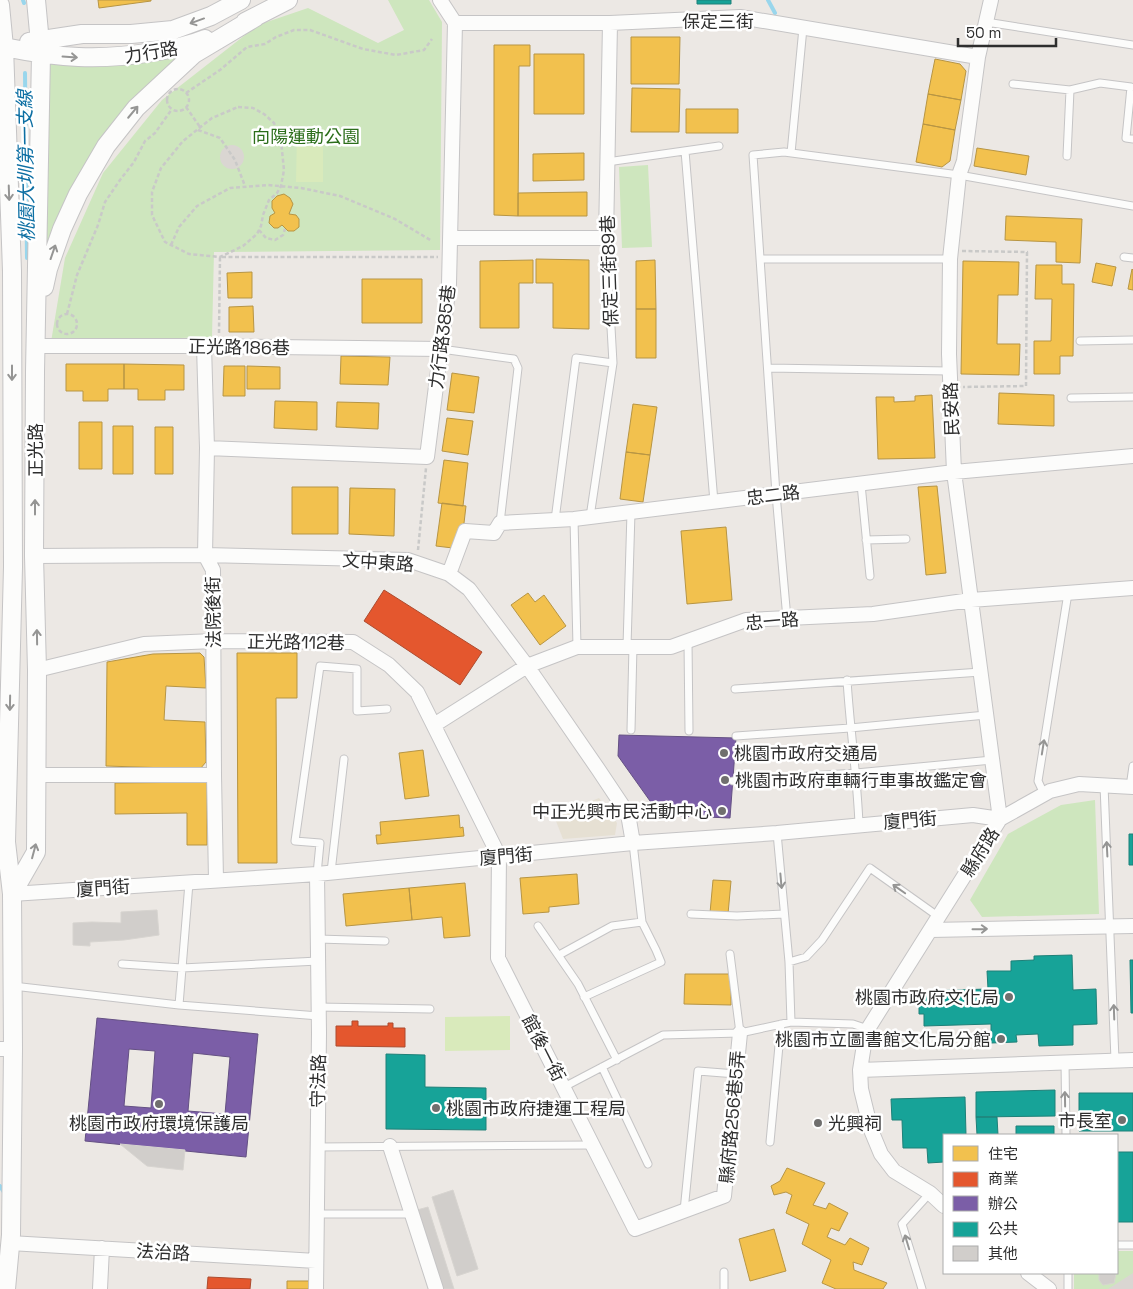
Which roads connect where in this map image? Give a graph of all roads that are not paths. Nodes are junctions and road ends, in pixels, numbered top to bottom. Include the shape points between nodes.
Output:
1 (36, 0) edge
2 (241, 0) edge
3 (288, 0) edge
4 (440, 0) edge
5 (991, 0) edge
6 (0, 5) edge
7 (256, 17) junction
8 (986, 22) junction
9 (455, 23) junction
10 (610, 23) junction
11 (804, 28) junction
12 (1133, 45) edge
13 (2, 47) edge
14 (41, 47) junction
15 (978, 57) junction
16 (1013, 84) dead end
17 (1132, 86) edge
18 (1070, 90) junction
19 (1133, 139) edge
20 (719, 146) dead end
21 (685, 151) junction
22 (791, 153) junction
23 (1066, 156) dead end
24 (607, 162) junction
25 (959, 175) junction
26 (1133, 206) edge
27 (450, 238) junction
28 (606, 238) junction
29 (950, 255) junction
30 (1124, 257) dead end
31 (1133, 258) edge
32 (760, 259) junction
33 (37, 316) junction
34 (1133, 340) edge
35 (1080, 341) dead end
36 (6, 345) edge
37 (37, 346) junction
38 (204, 346) junction
39 (441, 349) junction
40 (613, 363) junction
41 (768, 368) junction
42 (950, 371) junction
43 (1133, 397) edge
44 (1071, 398) dead end
45 (207, 448) junction
46 (1133, 456) edge
47 (954, 472) junction
48 (861, 484) junction
49 (776, 494) junction
50 (714, 502) junction
51 (630, 512) junction
52 (590, 517) junction
53 (574, 519) junction
54 (555, 520) junction
55 (500, 523) junction
56 (906, 539) dead end
57 (866, 540) junction
58 (6, 544) edge
59 (205, 555) junction
60 (34, 556) junction
61 (6, 567) edge
62 (449, 574) junction
63 (870, 576) dead end
64 (1133, 588) edge
65 (1068, 593) junction
66 (971, 600) junction
67 (787, 619) junction
68 (214, 641) junction
69 (688, 642) junction
70 (630, 646) junction
71 (577, 647) junction
72 (527, 666) junction
73 (37, 670) junction
74 (981, 672) junction
75 (847, 680) junction
76 (735, 690) dead end
77 (388, 709) dead end
78 (986, 715) junction
79 (434, 724) junction
80 (850, 728) junction
81 (631, 730) dead end
82 (689, 731) dead end
83 (736, 736) dead end
84 (344, 758) dead end
85 (992, 760) junction
86 (1133, 766) edge
87 (4, 771) edge
88 (856, 773) junction
89 (36, 775) junction
90 (214, 775) junction
91 (733, 781) dead end
92 (1104, 785) junction
93 (1131, 787) edge
94 (1044, 794) junction
95 (1000, 819) junction
96 (859, 824) junction
97 (777, 833) junction
98 (632, 844) junction
99 (499, 856) junction
100 (331, 872) junction
101 (317, 874) junction
102 (216, 880) junction
103 (189, 883) junction
104 (12, 894) junction
105 (690, 914) dead end
106 (784, 914) junction
107 (939, 917) junction
108 (642, 922) junction
109 (538, 926) dead end
110 (1133, 926) edge
111 (1111, 927) junction
112 (931, 930) junction
113 (318, 939) junction
114 (385, 941) dead end
115 (730, 954) dead end
116 (559, 955) junction
117 (318, 961) junction
118 (789, 962) junction
119 (122, 964) dead end
120 (182, 968) junction
121 (12, 986) junction
122 (584, 997) junction
123 (179, 1005) junction
124 (430, 1009) dead end
125 (319, 1011) junction
126 (792, 1022) junction
127 (781, 1024) junction
128 (868, 1029) junction
129 (740, 1033) junction
130 (6, 1049) edge
131 (617, 1060) junction
132 (1115, 1060) junction
133 (1133, 1060) edge
134 (1065, 1062) junction
135 (602, 1067) junction
136 (860, 1070) junction
137 (736, 1074) junction
138 (564, 1087) junction
139 (1066, 1134) edge
140 (770, 1142) dead end
141 (390, 1146) junction
142 (593, 1146) junction
143 (318, 1147) junction
144 (648, 1164) dead end
145 (930, 1193) junction
146 (943, 1205) edge
147 (684, 1211) junction
148 (317, 1214) junction
149 (412, 1214) junction
150 (635, 1229) joint
151 (10, 1243) junction
152 (1118, 1245) edge
153 (1133, 1245) edge
154 (102, 1248) junction
155 (316, 1261) junction
156 (724, 1272) dead end
157 (1029, 1274) edge
158 (1068, 1274) edge
159 (6, 1289) edge
160 (100, 1289) edge
161 (316, 1289) edge
162 (436, 1289) edge
163 (724, 1289) edge
164 (922, 1289) edge
165 (1049, 1289) edge
166 (1068, 1289) edge

1 - 14 street, 正光路
2 -> 14 street, 力行路 via 211,16 173,30 82,34
3 - 7 street, 力行路
4 - 9 street
5 - 8 street, 民安路
6 - 13 street, 正光路
14 -> 7 street, 力行路 via 71,58 125,57 189,46
33 -> 7 street via 62,229 106,146 136,108 194,54
8 - 12 lane
8 - 15 street, 民安路
9 - 10 street, 保定三街
9 - 27 street, 力行路385巷
10 - 11 street, 保定三街 via 740,17
10 - 24 street, 保定三街89巷
11 - 15 street, 保定三街
11 - 22 lane
13 - 14 street, 力行路
13 -> 36 street, 正光路 via 12,271
14 - 33 street, 正光路
15 - 25 street, 民安路 via 964,161
16 - 18 lane
17 - 18 lane via 1100,83
17 - 19 lane via 1126,138
18 - 23 lane
20 - 21 lane
21 - 24 lane
21 - 50 lane
22 - 25 lane
22 - 32 lane via 753,155
24 - 28 street, 保定三街89巷
25 - 26 lane
25 - 29 street, 民安路
27 - 28 street
27 - 39 street, 力行路385巷 via 449,284
28 - 40 lane, 保定三街89巷
29 - 32 lane
29 - 42 street, 民安路
30 - 31 lane
32 - 41 lane
33 - 37 street, 正光路
34 - 35 lane
36 -> 58 street, 正光路
37 - 38 street, 正光路186巷
60 -> 37 street, 正光路
38 - 39 street, 正光路186巷
38 - 45 street, 法院後街
39 - 45 street, 力行路385巷 via 428,457
39 - 55 lane via 514,359 518,368
40 - 52 lane, 保定三街89巷
40 - 54 lane via 576,358
41 - 42 lane
41 - 49 lane
42 - 47 street, 民安路
43 - 44 lane
45 - 59 street, 法院後街
46 - 47 street, 忠二路
47 - 48 street, 忠二路
47 - 66 street, 民安路
48 - 49 street, 忠二路
48 - 57 lane
49 - 50 street, 忠二路
49 - 67 lane
50 - 51 street, 忠二路
51 - 52 street, 忠二路
51 - 70 lane
52 - 53 street, 忠二路
53 - 54 street, 忠二路
53 - 71 lane
54 - 55 street, 忠二路
55 - 62 street, 忠二路 via 494,533 465,531
56 - 57 lane
57 - 63 lane
58 - 60 street
58 - 61 street, 正光路
59 - 60 street, 文中東路
59 - 62 street, 文中東路 via 408,560
59 - 68 street, 法院後街 via 213,570
60 - 61 street
73 -> 60 street, 正光路
61 -> 87 street, 正光路
62 - 72 street, 文中東路 via 469,589
64 - 65 street, 忠一路
65 - 66 street, 忠一路
94 -> 65 lane via 1038,781
66 - 67 street, 忠一路 via 873,614
66 - 74 street, 民安路
67 - 69 street, 忠一路 via 746,620
68 - 73 street, 正光路112巷 via 144,644
68 - 79 street, 正光路112巷 via 353,642 389,665 418,692
68 - 90 street, 法院後街
69 - 70 street, 忠一路 via 671,647
69 - 82 lane
70 - 71 street, 忠一路
70 - 81 lane
71 - 72 street, 忠一路
72 - 79 street, 忠一路
72 - 98 street, 文中東路 via 628,814
73 - 89 street, 正光路
74 - 75 lane
74 - 78 street, 民安路
75 - 76 lane
75 - 80 lane
77 - 101 lane via 357,711 357,669 320,666 295,841 320,844
78 - 80 lane
78 - 85 street, 民安路
79 - 99 street, 正光路112巷
80 - 83 lane
80 - 88 lane
84 - 100 lane
85 - 88 lane
85 - 95 street, 民安路
86 - 93 lane
87 - 104 street, 正光路 via 6,842
88 - 91 lane
88 - 96 lane
89 - 90 street
104 -> 89 street, 正光路 via 36,852
90 - 102 street, 法院後街
92 - 93 street, 縣府路
92 - 94 street, 縣府路 via 1079,784
111 -> 92 lane
94 - 95 street, 縣府路
95 - 96 street, 廈門街 via 973,815
95 - 107 street, 縣府路
96 - 97 street, 廈門街
97 - 98 street, 廈門街
97 -> 106 lane
98 - 99 street, 廈門街
98 - 108 lane
99 - 100 street, 廈門街
99 - 138 street, 館後一街 via 498,958
100 - 101 street, 廈門街
101 - 102 street, 廈門街
101 - 113 street, 守法路
102 - 103 street, 廈門街
103 - 104 street, 廈門街
103 - 120 lane
104 - 121 street, 正光路
105 - 106 lane
106 - 118 lane
107 - 112 street, 縣府路
107 -> 118 lane via 870,868 822,940 806,957
108 - 116 lane via 612,926
108 - 122 lane via 660,962
109 - 116 lane
110 - 111 street
112 -> 111 street
132 -> 111 lane
112 - 128 street, 縣府路
113 - 114 lane
113 - 117 street, 守法路
115 - 129 lane
116 - 122 lane
117 - 120 lane
117 - 125 street, 守法路
118 - 126 lane
119 - 120 lane
120 - 123 lane
121 - 123 lane
121 - 130 street, 正光路
122 - 131 lane
123 - 125 lane
124 - 125 lane
125 - 143 street, 守法路
126 - 127 lane
126 - 128 lane via 853,1024
127 - 129 lane
127 - 140 lane
128 - 136 street, 縣府路
129 - 131 lane via 664,1035
129 - 137 street, 縣府路256巷5弄
130 - 151 street, 正光路
131 - 135 lane
132 - 133 street
132 - 134 street
134 - 136 street
139 -> 134 lane
135 - 138 lane
135 - 144 lane
136 - 145 street, 縣府路 via 871,1130 881,1154 894,1171
137 - 147 street, 縣府路256巷5弄 via 724,1196
137 - 147 lane via 698,1071
138 - 142 street, 館後一街
141 - 142 lane
141 - 143 lane
141 - 149 street
142 - 150 street, 館後一街
143 - 148 street, 守法路
145 - 146 street, 縣府路
164 -> 145 lane via 902,1224
147 - 150 street, 縣府路256巷5弄
148 - 149 lane
148 - 155 street, 守法路
149 - 162 street
151 - 154 street, 法治路
151 - 159 street, 正光路
152 - 153 lane
154 - 155 street, 法治路
154 - 160 street
155 - 161 street, 守法路
156 - 163 lane
157 - 165 street
158 - 166 lane

